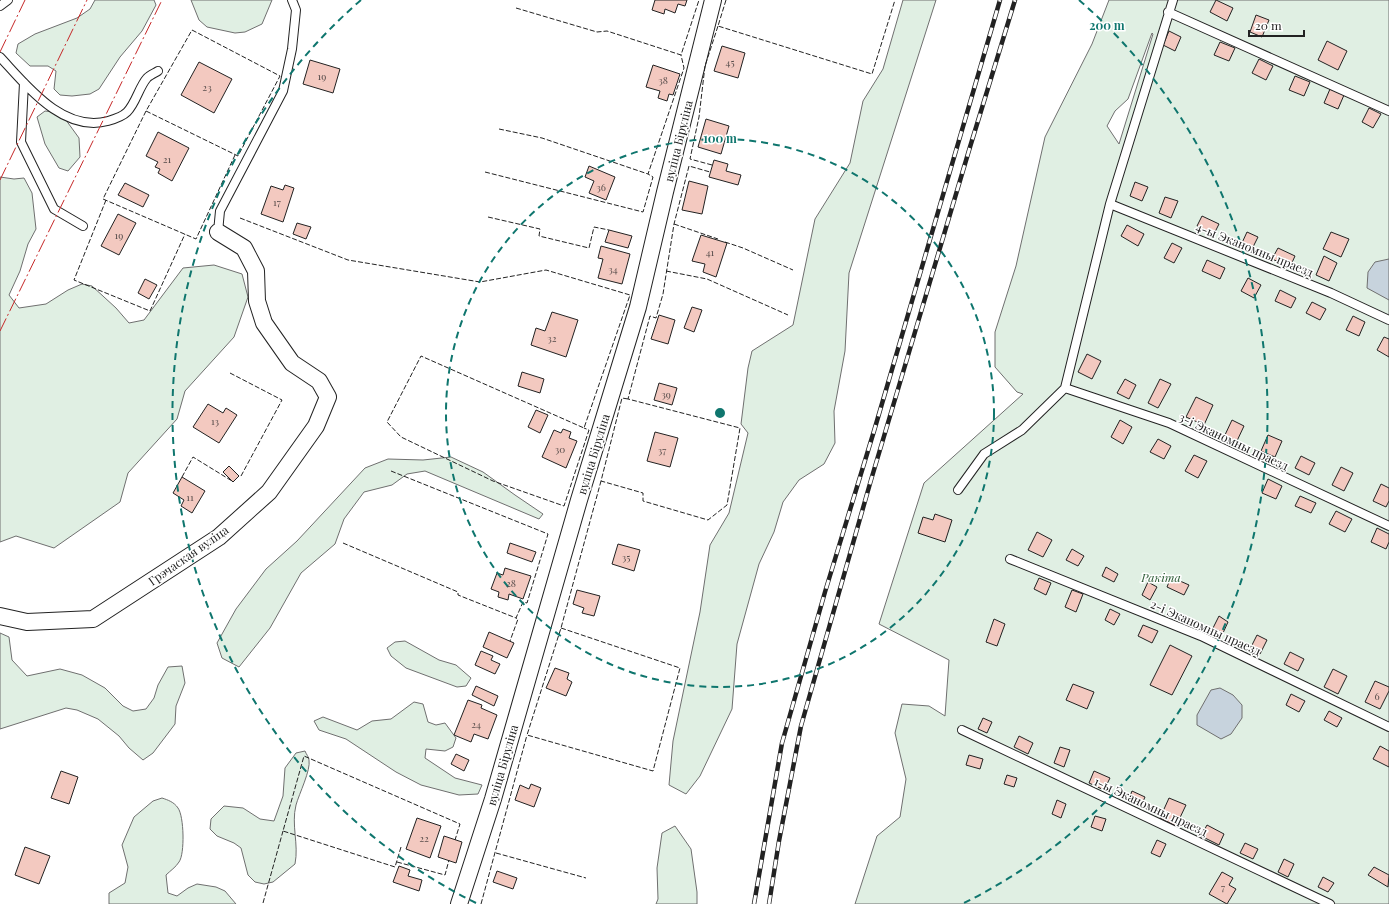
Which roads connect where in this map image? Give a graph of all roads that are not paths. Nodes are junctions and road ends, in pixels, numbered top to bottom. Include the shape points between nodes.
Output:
1 (8, 0) edge
2 (292, 0) edge
3 (713, 0) edge
4 (1173, 0) edge
5 (0, 6) edge
6 (1168, 12) junction
7 (0, 57) edge
8 (158, 71) dead end
9 (24, 83) junction
10 (1389, 111) edge
11 (1110, 204) junction
12 (83, 226) dead end
13 (218, 232) joint
14 (1389, 320) edge
15 (1065, 388) junction
16 (958, 490) dead end
17 (1389, 526) edge
18 (1010, 558) dead end
19 (0, 616) edge
20 (1389, 727) edge
21 (962, 730) dead end
22 (459, 904) edge
23 (1330, 904) edge

1 - 5 lane
2 - 13 lane via 296,10 292,49 283,91 220,211
3 - 22 street, вуліца Біруліна via 638,307 493,799
4 - 6 lane
6 - 10 lane
6 - 11 lane
7 - 9 lane
8 - 9 lane via 148,77 127,112 117,119 99,123 80,121 60,113 43,102
9 - 12 lane via 21,142 54,209
11 - 14 lane, 4-ы Эканомны праезд via 1331,293
11 - 15 lane
13 - 19 street, Грэчаская вуліца via 244,248 256,270 257,301 264,323 292,363 319,381 328,397 316,426 269,492 219,537 93,619 27,622
15 - 16 lane via 1022,430 984,454
15 - 17 lane, 3-і Эканомны праезд via 1169,423
18 - 20 lane, 2-і Эканомны праезд via 1201,636
21 - 23 lane, 1-ы Эканомны праезд

